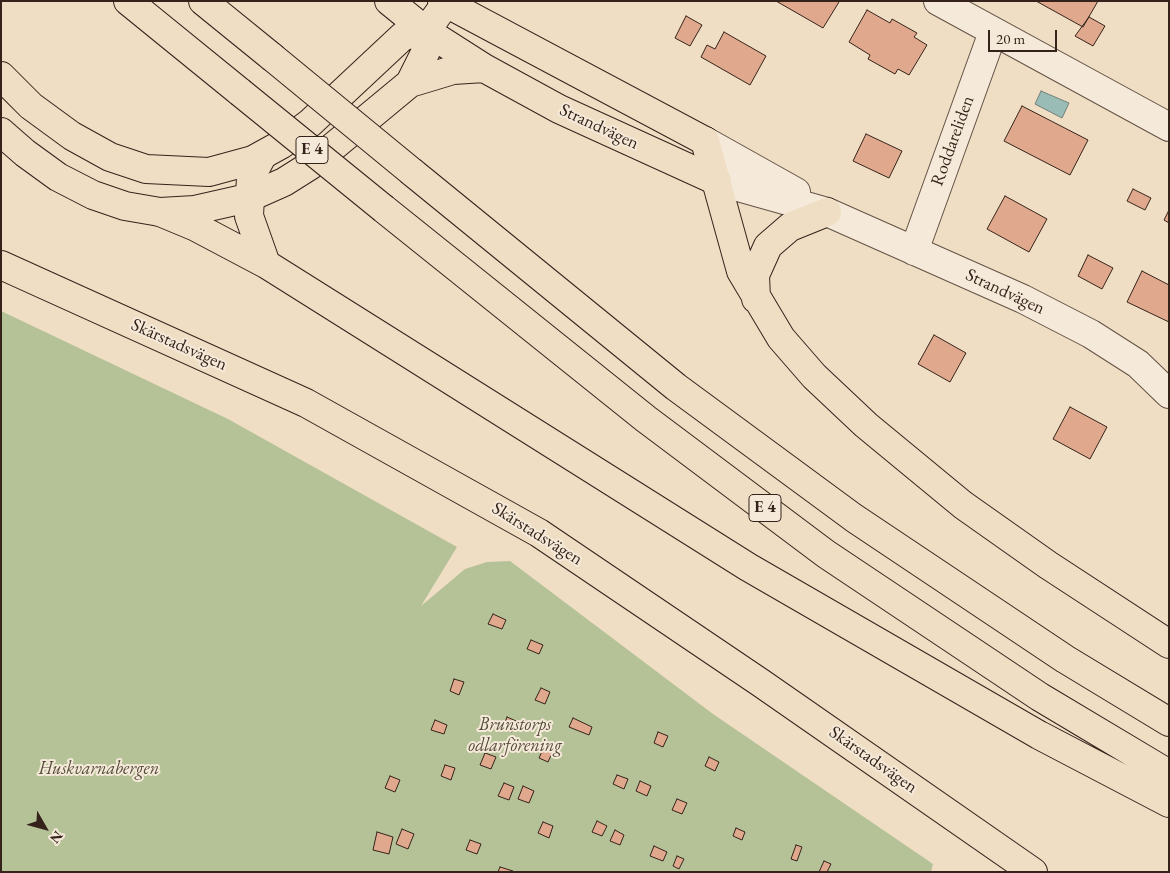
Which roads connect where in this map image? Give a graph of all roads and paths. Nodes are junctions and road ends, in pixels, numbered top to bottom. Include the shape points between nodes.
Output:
1 (128, 1) edge
2 (203, 1) edge
3 (389, 1) edge
4 (938, 1) edge
5 (444, 2) edge
6 (426, 31) junction
7 (993, 32) junction
8 (484, 68) junction
9 (1, 76) edge
10 (410, 83) junction
11 (1169, 127) edge
12 (1, 132) edge
13 (705, 141) junction
14 (262, 156) junction
15 (717, 181) junction
16 (248, 198) junction
17 (160, 212) junction
18 (827, 212) junction
19 (914, 251) junction
20 (1, 264) edge
21 (266, 264) junction
22 (756, 299) junction
23 (1169, 394) edge
24 (1169, 644) edge
25 (1169, 722) edge
26 (1169, 774) edge
27 (1169, 802) edge
28 (1033, 872) edge

1 - 26 main road, E 4, bridge via 646,419 826,554 1040,697
2 - 25 main road, E 4, bridge via 676,387 854,518 1065,659
3 - 6 main road, Strandvägen
4 - 7 street
5 - 6 main road
5 - 13 main road, Strandvägen
6 - 8 main road, Strandvägen
6 - 10 main road via 426,51
6 - 14 main road via 403,36 310,123
7 - 11 street
7 - 19 street, Roddareliden
8 - 10 main road via 453,70
8 - 15 main road, Strandvägen via 558,109
9 - 14 main road via 32,106 72,136 110,157 146,169 209,172
10 - 16 main road via 311,165 284,182
12 - 17 main road via 58,178 125,206
13 - 15 main road
13 - 18 street, Strandvägen
14 - 16 main road via 251,177
15 - 18 street, Strandvägen
15 - 22 main road via 741,271
16 - 17 main road via 195,210
16 - 21 main road via 249,216
17 - 21 main road
18 - 19 street, Strandvägen
18 - 22 main road via 790,227 768,246 755,275
19 - 23 street, Strandvägen via 1023,299 1091,334 1138,364
20 - 28 main road, Skärstadsvägen via 306,403 538,533
21 - 27 main road via 748,567 1039,735
22 - 24 main road via 781,338 814,376 866,424 963,505

